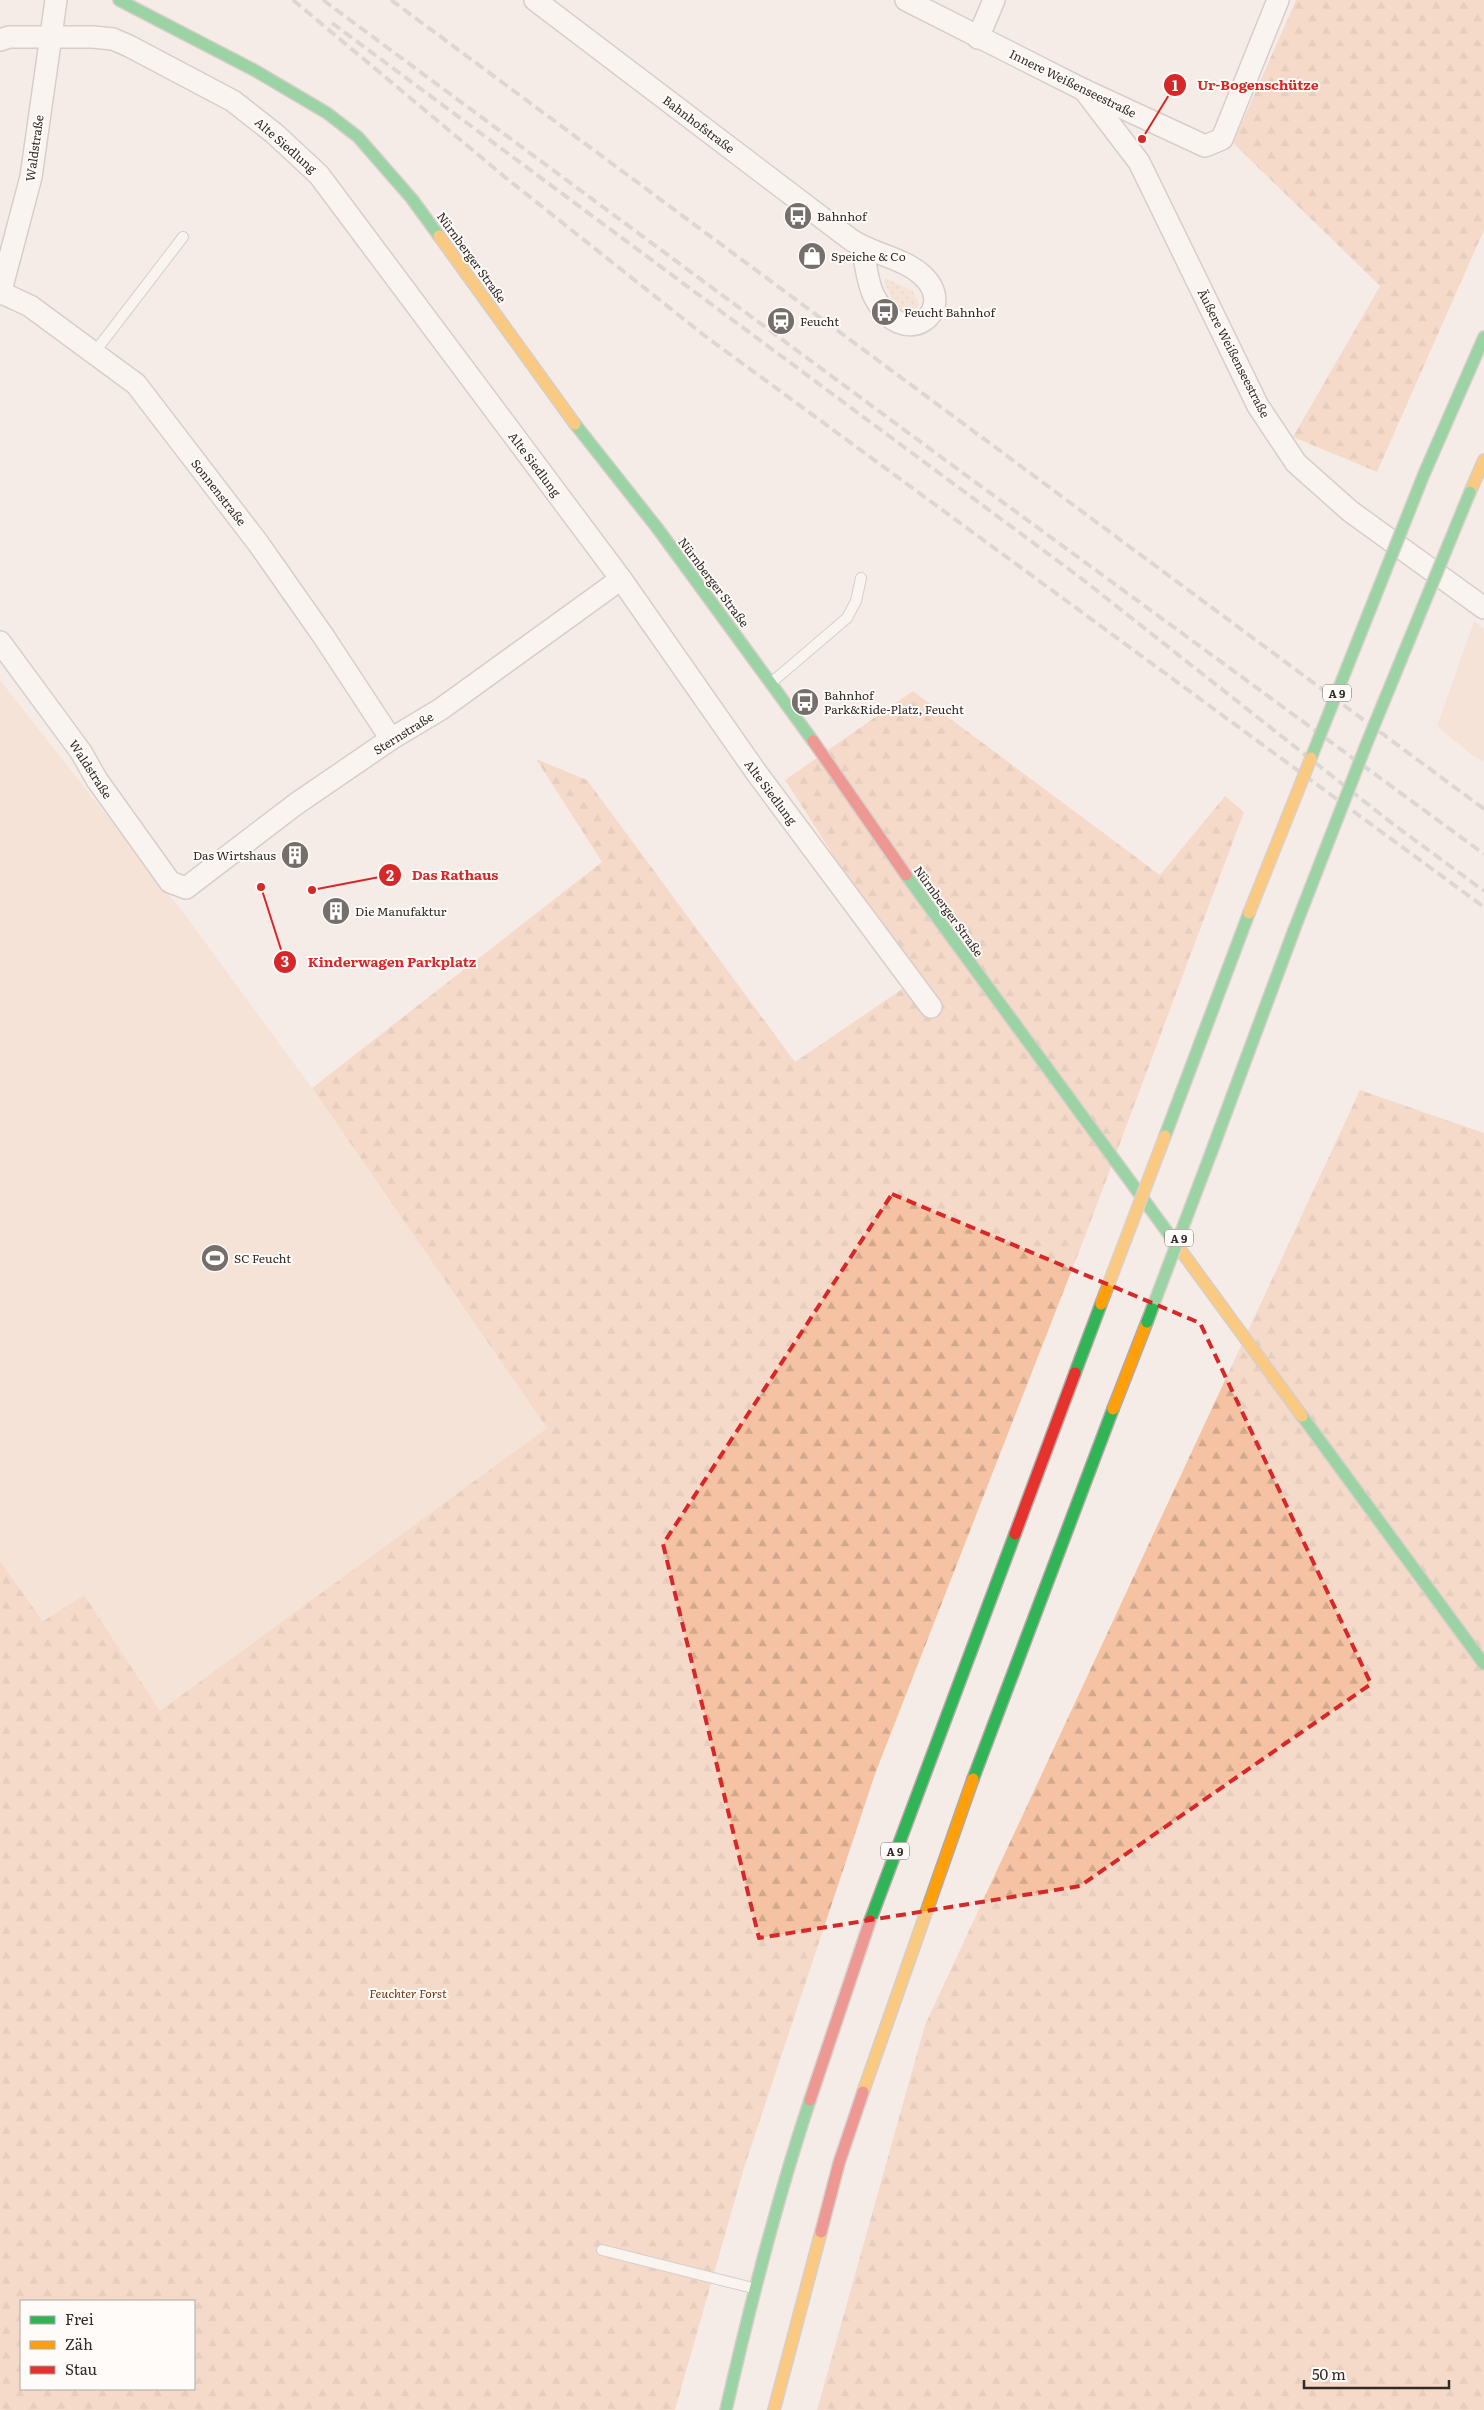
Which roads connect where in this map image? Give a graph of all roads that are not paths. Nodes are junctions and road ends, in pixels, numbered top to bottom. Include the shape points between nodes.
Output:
1 (56, 0) edge
2 (119, 0) edge
3 (535, 0) edge
4 (906, 0) edge
5 (994, 0) edge
6 (1278, 0) edge
7 (50, 37) junction
8 (978, 38) junction
9 (0, 40) edge
10 (1084, 90) junction
11 (183, 237) dead end
12 (862, 248) dead end
13 (0, 293) edge
14 (1484, 336) edge
15 (94, 353) junction
16 (1484, 460) edge
17 (861, 578) dead end
18 (621, 579) junction
19 (1484, 608) edge
20 (0, 642) edge
21 (772, 682) junction
22 (391, 740) junction
23 (186, 888) joint
24 (931, 1007) dead end
25 (1484, 1664) edge
26 (602, 2250) dead end
27 (754, 2288) junction
28 (726, 2410) edge
29 (774, 2410) edge

1 - 7 street, Waldstraße
2 - 21 main road, Nürnberger Straße via 296,93 358,137 412,199 593,448
3 - 12 street, Bahnhofstraße
4 - 8 street, Innere Weißenseestraße
5 - 8 street
6 - 10 street, Innere Weißenseestraße via 1222,140 1205,146
7 - 9 street, Alte Siedlung
7 - 13 street, Waldstraße via 31,177
7 - 18 street, Alte Siedlung via 113,39 181,72 233,101 319,174
8 - 10 street, Innere Weißenseestraße
10 - 19 street, Äußere Weißenseestraße via 1138,162 1258,406 1296,462 1350,511
11 - 15 lane
13 - 15 street, Sonnenstraße via 30,306
14 - 27 main road, A 9, bridge via 1424,474 1249,913 856,1958 786,2172
15 - 22 street, Sonnenstraße via 136,384 213,484 324,637
16 - 29 main road, A 9, bridge via 1366,745 1294,930 1212,1153 997,1712 839,2162
17 - 21 lane via 856,600 847,618
18 - 22 street, Sternstraße via 441,709
18 - 24 street, Alte Siedlung via 750,764
20 - 23 street, Waldstraße via 81,752 97,780 170,882
21 - 25 main road, Nürnberger Straße via 874,830
22 - 23 street, Sternstraße via 237,846
26 - 27 lane
27 - 28 main road, A 9

